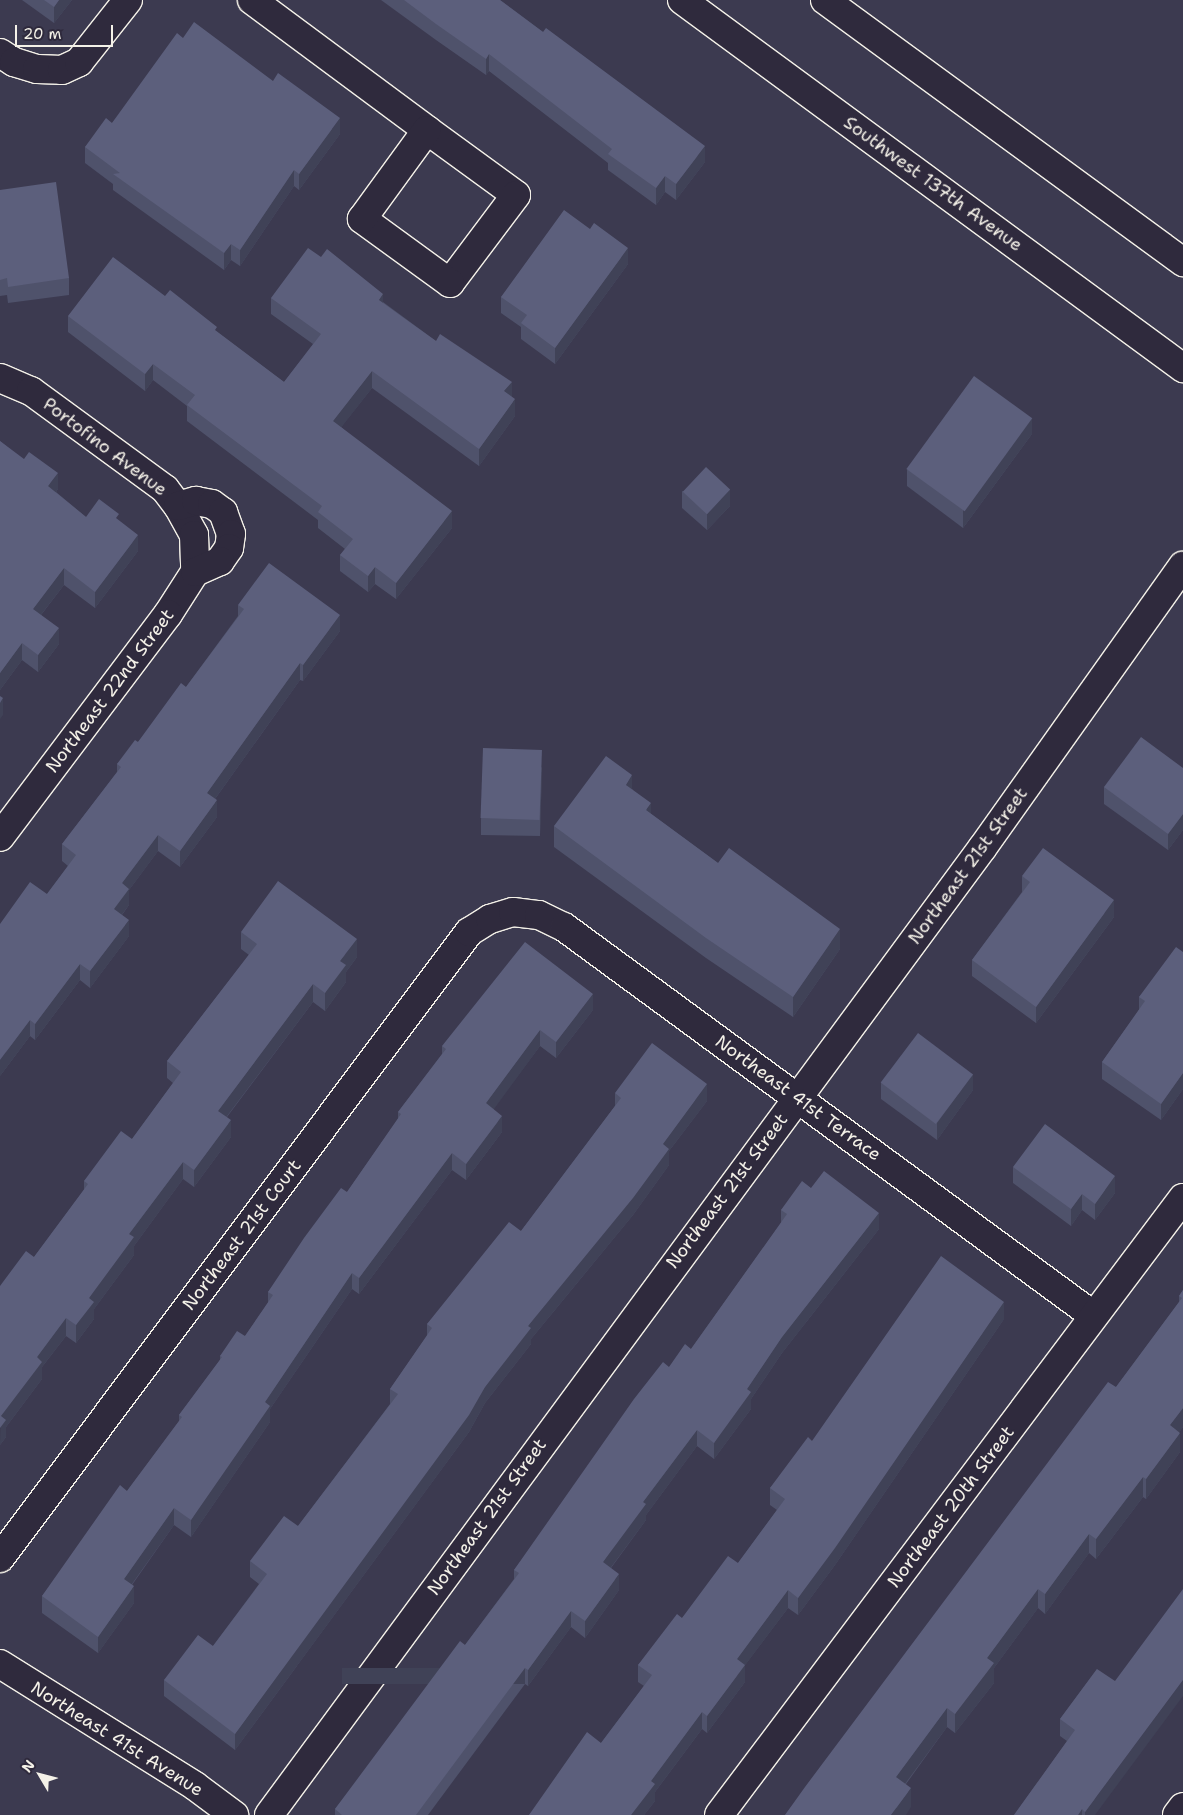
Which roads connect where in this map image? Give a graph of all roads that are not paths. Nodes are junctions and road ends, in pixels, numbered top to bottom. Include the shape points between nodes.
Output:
1 (128, 0) edge
2 (252, 0) edge
3 (682, 0) edge
4 (825, 0) edge
5 (0, 53) edge
6 (427, 130) junction
7 (1183, 262) edge
8 (1183, 368) edge
9 (0, 378) edge
10 (178, 506) junction
11 (1183, 566) edge
12 (195, 572) junction
13 (0, 838) edge
14 (490, 919) joint
15 (797, 1097) junction
16 (1183, 1198) edge
17 (1094, 1316) junction
18 (0, 1558) edge
19 (0, 1664) edge
20 (1183, 1807) edge
21 (234, 1815) edge
22 (269, 1815) edge
23 (719, 1815) edge
24 (1177, 1815) edge

1 - 5 street via 79,62 62,70 37,70
2 - 6 street
3 - 8 street, Southwest 137th Avenue
4 - 7 street
6 - 6 street via 362,219 450,283 516,195
9 - 10 street, Portofino Avenue via 31,391 165,489
10 - 12 street, Portofino Avenue via 194,535
10 - 12 street via 196,501 212,504 223,512 231,534 229,548 220,560
11 - 15 street, Northeast 21st Street via 983,847
12 - 13 street, Northeast 22nd Street via 168,614
14 - 15 street, Northeast 41st Terrace via 513,912 539,915 564,927
14 - 18 street, Northeast 21st Court via 469,932
15 - 17 street, Northeast 41st Terrace
15 - 22 street, Northeast 21st Street
16 - 17 street, Northeast 20th Street
17 - 23 street, Northeast 20th Street
19 - 21 street, Northeast 41st Avenue via 188,1782
20 - 24 street

